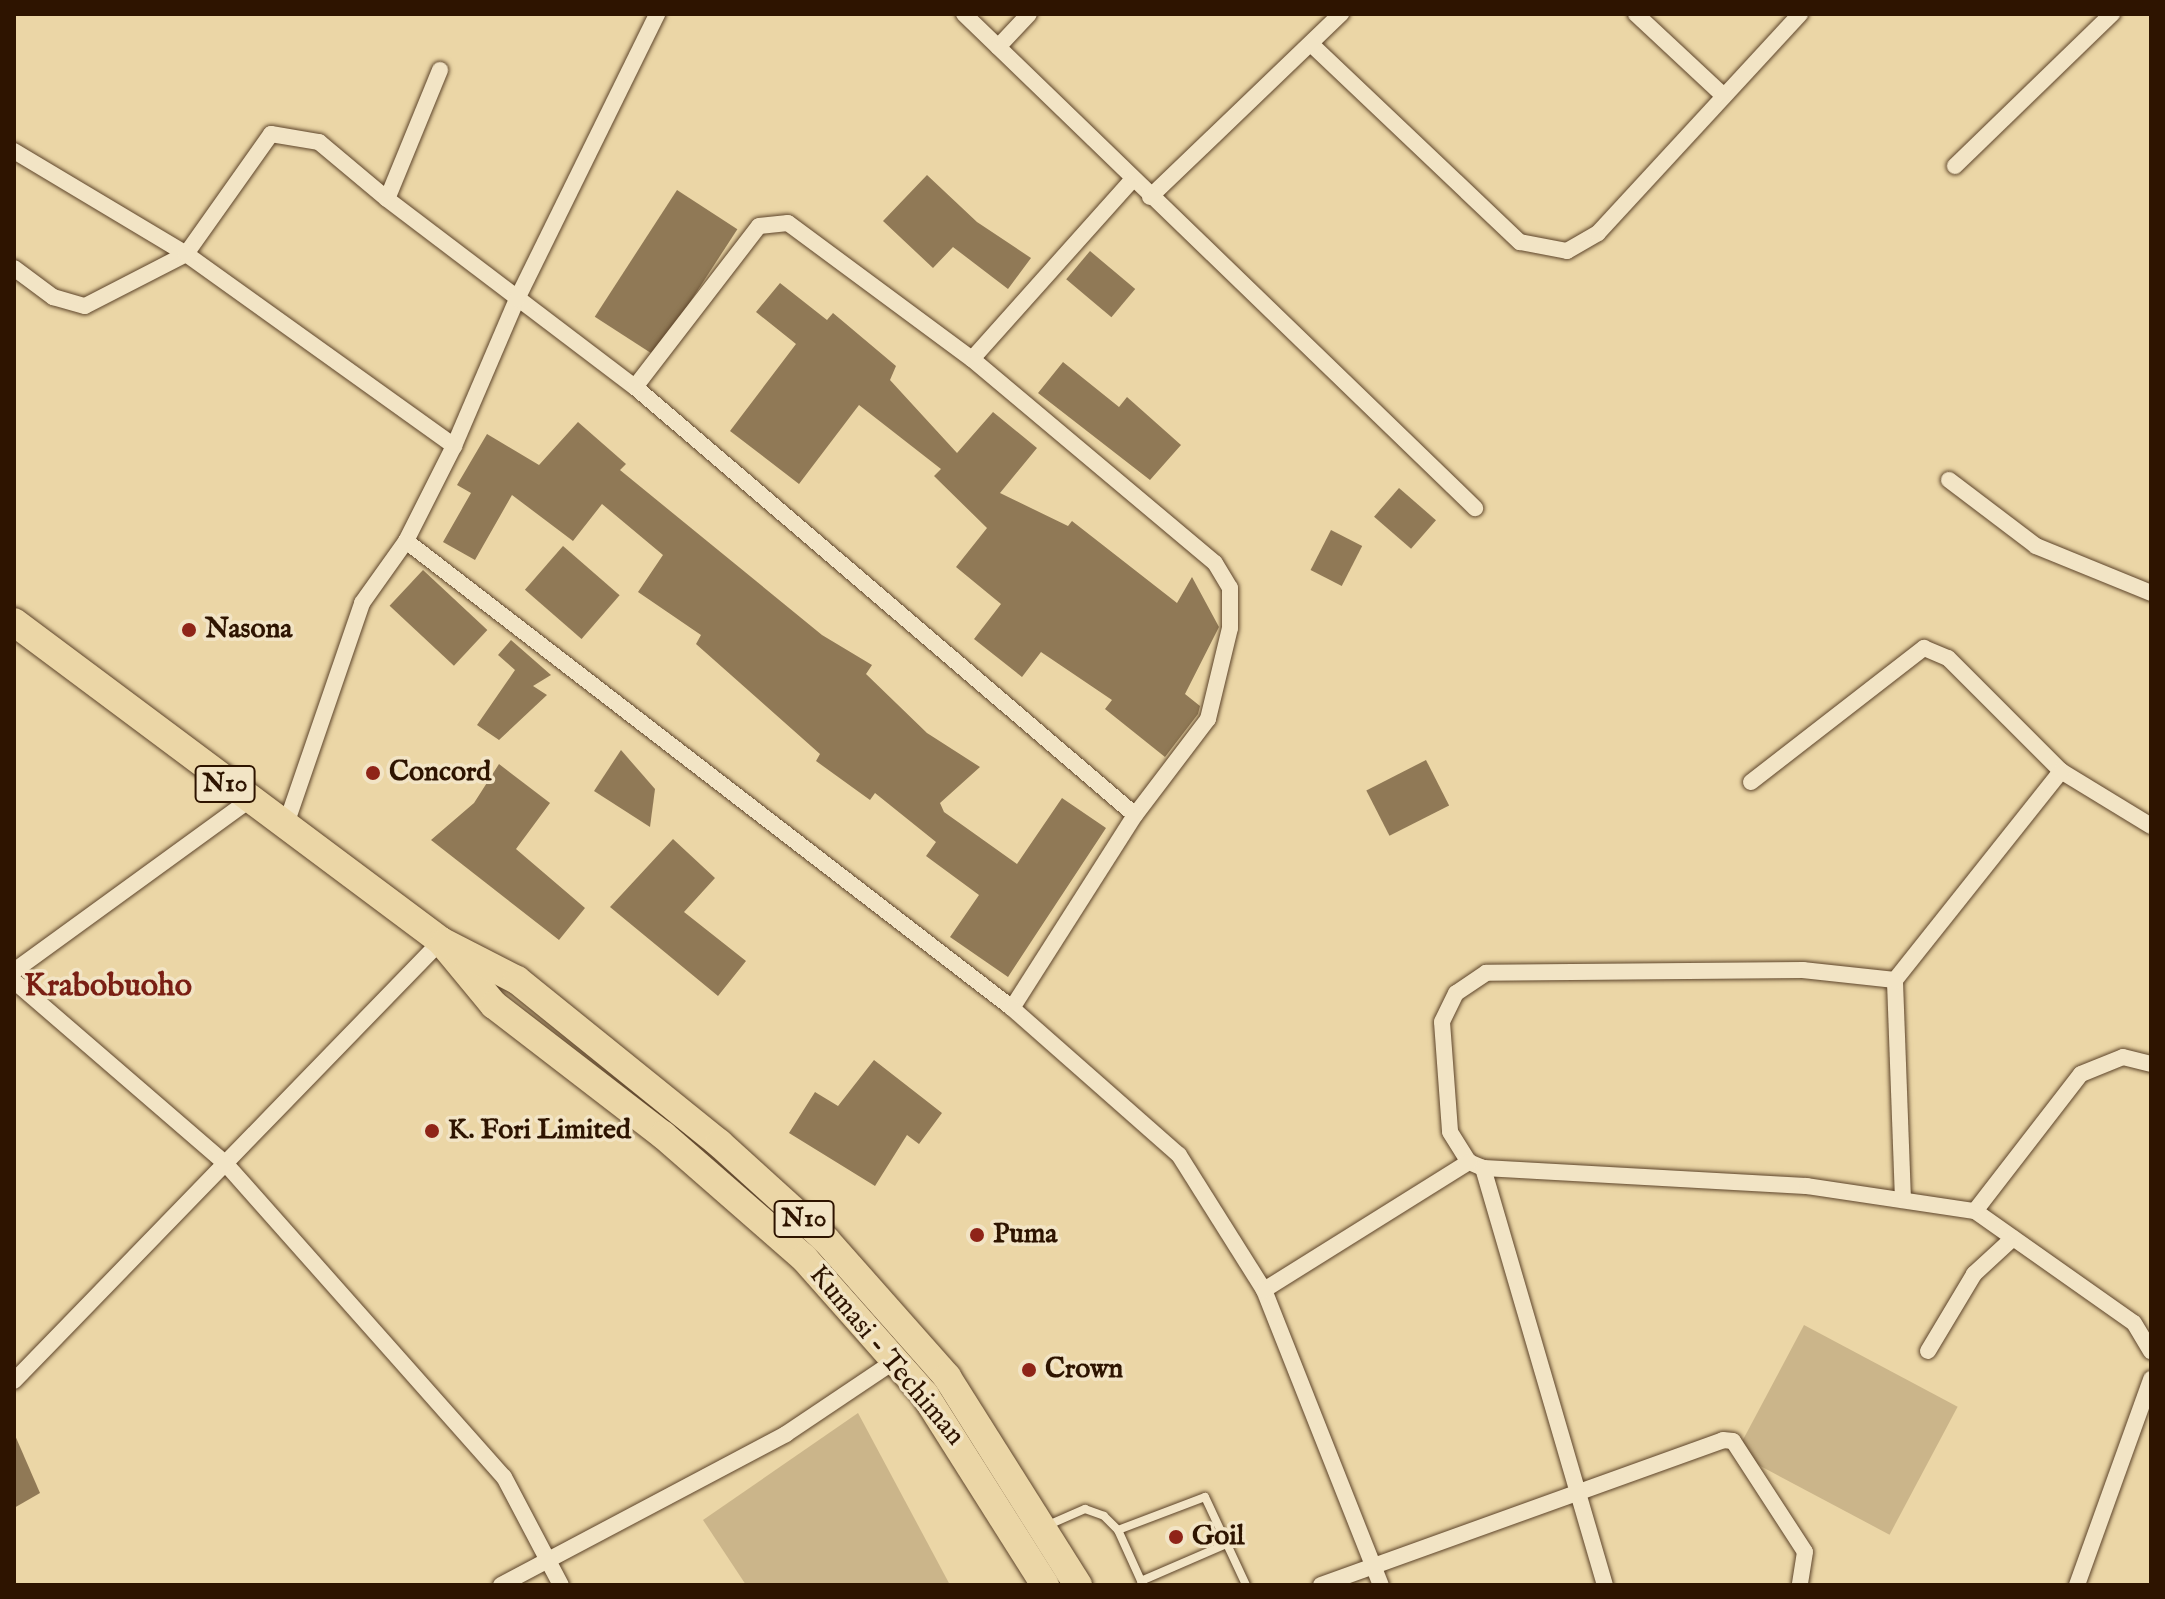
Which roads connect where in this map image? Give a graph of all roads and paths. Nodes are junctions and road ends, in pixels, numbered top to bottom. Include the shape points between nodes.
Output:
1 (657, 14) edge
2 (964, 14) edge
3 (1029, 14) edge
4 (1341, 14) edge
5 (1636, 14) edge
6 (1800, 14) edge
7 (2112, 14) edge
8 (1311, 44) junction
9 (998, 47) junction
10 (440, 70) dead end
11 (1724, 96) junction
12 (14, 151) edge
13 (1955, 166) dead end
14 (1133, 179) junction
15 (1150, 197) junction
16 (387, 199) junction
17 (186, 254) junction
18 (14, 268) edge
19 (517, 299) junction
20 (972, 359) junction
21 (635, 387) junction
22 (454, 446) junction
23 (1949, 480) dead end
24 (1475, 508) dead end
25 (406, 541) junction
26 (2151, 593) edge
27 (14, 622) edge
28 (2061, 771) junction
29 (1751, 782) dead end
30 (247, 802) junction
31 (1135, 815) junction
32 (2151, 826) edge
33 (284, 830) junction
34 (441, 941) junction
35 (14, 971) edge
36 (1895, 980) junction
37 (14, 981) edge
38 (1012, 1008) junction
39 (2151, 1064) edge
40 (225, 1163) junction
41 (1476, 1165) junction
42 (1903, 1200) junction
43 (1975, 1211) junction
44 (2013, 1238) junction
45 (1264, 1290) junction
46 (1928, 1351) dead end
47 (2151, 1351) edge
48 (896, 1360) junction
49 (2151, 1379) edge
50 (14, 1381) edge
51 (1574, 1496) junction
52 (1045, 1526) junction
53 (1118, 1530) junction
54 (1229, 1543) junction
55 (553, 1558) junction
56 (1373, 1566) junction
57 (1142, 1583) edge
58 (501, 1585) edge
59 (561, 1585) edge
60 (1045, 1585) edge
61 (1078, 1585) edge
62 (1246, 1585) edge
63 (1321, 1585) edge
64 (1381, 1585) edge
65 (1605, 1585) edge
66 (1800, 1585) edge
67 (2077, 1585) edge

1 - 19 street
2 - 9 street
3 - 9 street
4 - 8 street
5 - 11 street
6 - 11 street
7 - 13 street
8 - 11 street via 1520,242 1541,249 1567,251 1598,233
8 - 15 street
9 - 14 street
10 - 16 street
12 - 17 street
14 - 15 street
14 - 20 street
15 - 24 street
16 - 17 street via 319,142 271,134
16 - 19 street
17 - 18 street via 85,306 53,297
17 - 22 street
19 - 21 street
19 - 22 street
20 - 21 street via 807,231 774,221 759,226
20 - 31 street via 1215,563 1230,588 1225,671 1208,719
21 - 31 street
22 - 25 street
23 - 26 street via 2036,546
25 - 33 street via 362,603
25 - 38 street
27 - 30 highway, Kumasi - Techiman / N10
28 - 29 street via 1948,658 1924,648
28 - 32 street
28 - 36 street
30 - 33 highway, Kumasi - Techiman / N10
30 - 35 street
31 - 38 street
33 - 34 highway, Kumasi - Techiman / N10
34 - 40 street
34 - 48 highway, Kumasi - Techiman / N10 via 494,1005 794,1249
34 - 52 highway, N10 via 517,980 797,1211 947,1377
36 - 41 street via 1803,970 1486,973 1456,993 1442,1022 1450,1132
36 - 42 street
37 - 40 street
38 - 45 street via 1179,1155
39 - 43 street via 2123,1057 2081,1074
40 - 50 street
40 - 55 street via 504,1477
41 - 42 street via 1807,1186
41 - 45 street
41 - 51 street
42 - 43 street
43 - 44 street
44 - 46 street via 1974,1274
44 - 47 street via 2134,1323
45 - 56 street
48 - 55 street via 786,1434
48 - 60 highway, Kumasi - Techiman / N10 via 965,1451
49 - 67 street
51 - 56 street
51 - 65 street
51 - 66 street via 1733,1441 1805,1552
52 - 53 lane via 1085,1509
52 - 61 highway, N10
53 - 54 lane via 1200,1495 1214,1508
53 - 57 lane
54 - 57 lane
54 - 62 lane
55 - 58 street
55 - 59 street
56 - 63 street
56 - 64 street

